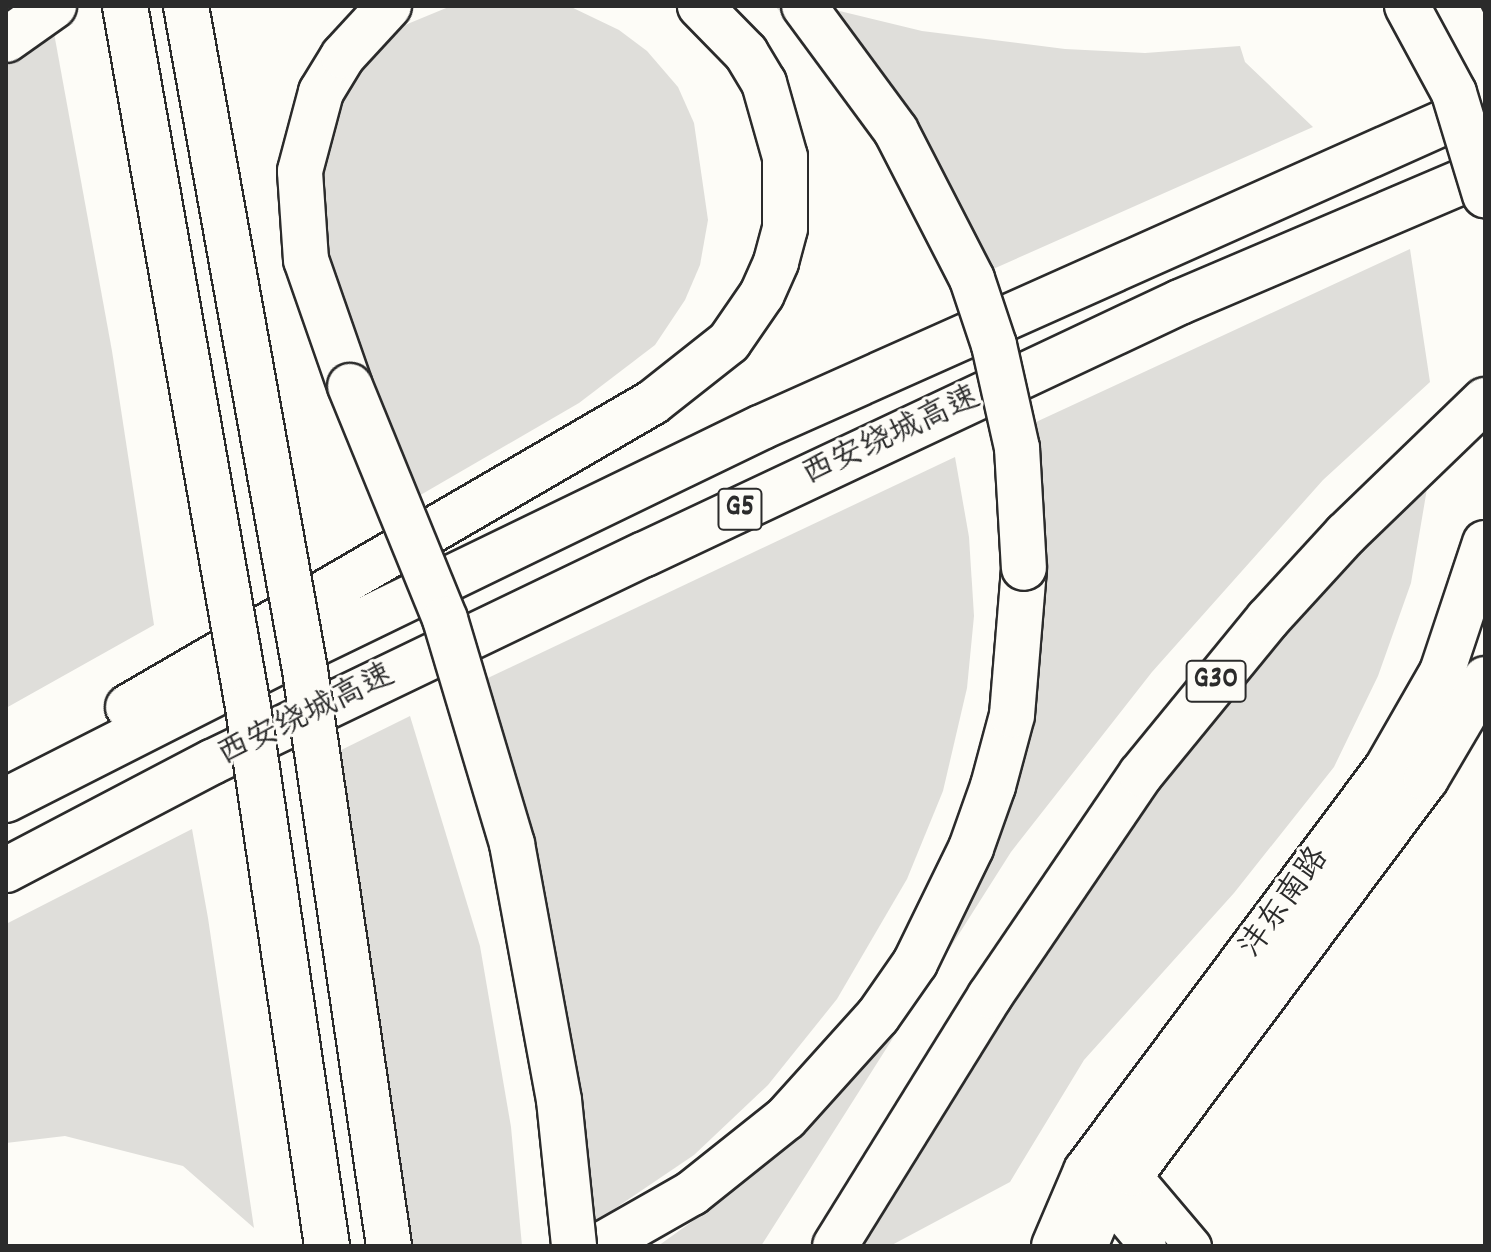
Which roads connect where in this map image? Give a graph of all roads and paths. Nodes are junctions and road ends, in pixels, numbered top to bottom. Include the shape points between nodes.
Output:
1 (54, 6) edge
2 (125, 6) edge
3 (186, 6) edge
4 (389, 6) edge
5 (700, 6) edge
6 (804, 6) edge
7 (1407, 6) edge
8 (1455, 6) edge
9 (6, 40) edge
10 (1485, 64) edge
11 (1485, 104) edge
12 (1485, 172) edge
13 (1485, 195) edge
14 (1485, 400) edge
15 (1485, 543) edge
16 (1485, 679) edge
17 (1406, 773) junction
18 (6, 779) edge
19 (6, 800) edge
20 (6, 870) edge
21 (990, 996) junction
22 (1108, 1172) junction
23 (327, 1246) edge
24 (389, 1246) edge
25 (574, 1246) edge
26 (599, 1246) edge
27 (835, 1246) edge
28 (867, 1246) edge
29 (1054, 1246) edge
30 (1085, 1246) edge
31 (1148, 1246) edge
32 (1193, 1246) edge

1 - 9 highway
2 - 23 highway, bridge via 248,707
3 - 24 highway, bridge via 305,670
4 - 25 highway, bridge via 343,56 321,92 300,171 306,260 350,386 445,619 512,844 559,1100
5 - 18 highway via 746,53 764,83 785,157 787,205 776,262 729,342 653,402
6 - 26 highway, bridge via 896,131 972,279 994,345 1014,434 1024,568 1012,715 971,848 915,963 878,1016 786,1118 692,1193
7 - 13 highway, bridge via 1454,93
8 - 10 highway
11 - 19 highway, 西安绕城高速 / G5 via 762,427
12 - 20 highway, 西安绕城高速 / G5 via 1180,302 770,495 212,762
14 - 21 highway, G30 via 1346,534 1268,619 1141,774
15 - 17 highway, 沣东南路
16 - 17 highway, 沣东南路
17 - 22 highway, 沣东南路
21 - 27 highway, G30
21 - 28 highway
22 - 29 highway, 沣东南路
22 - 30 highway, 沣东南路
22 - 31 main road
22 - 32 main road

